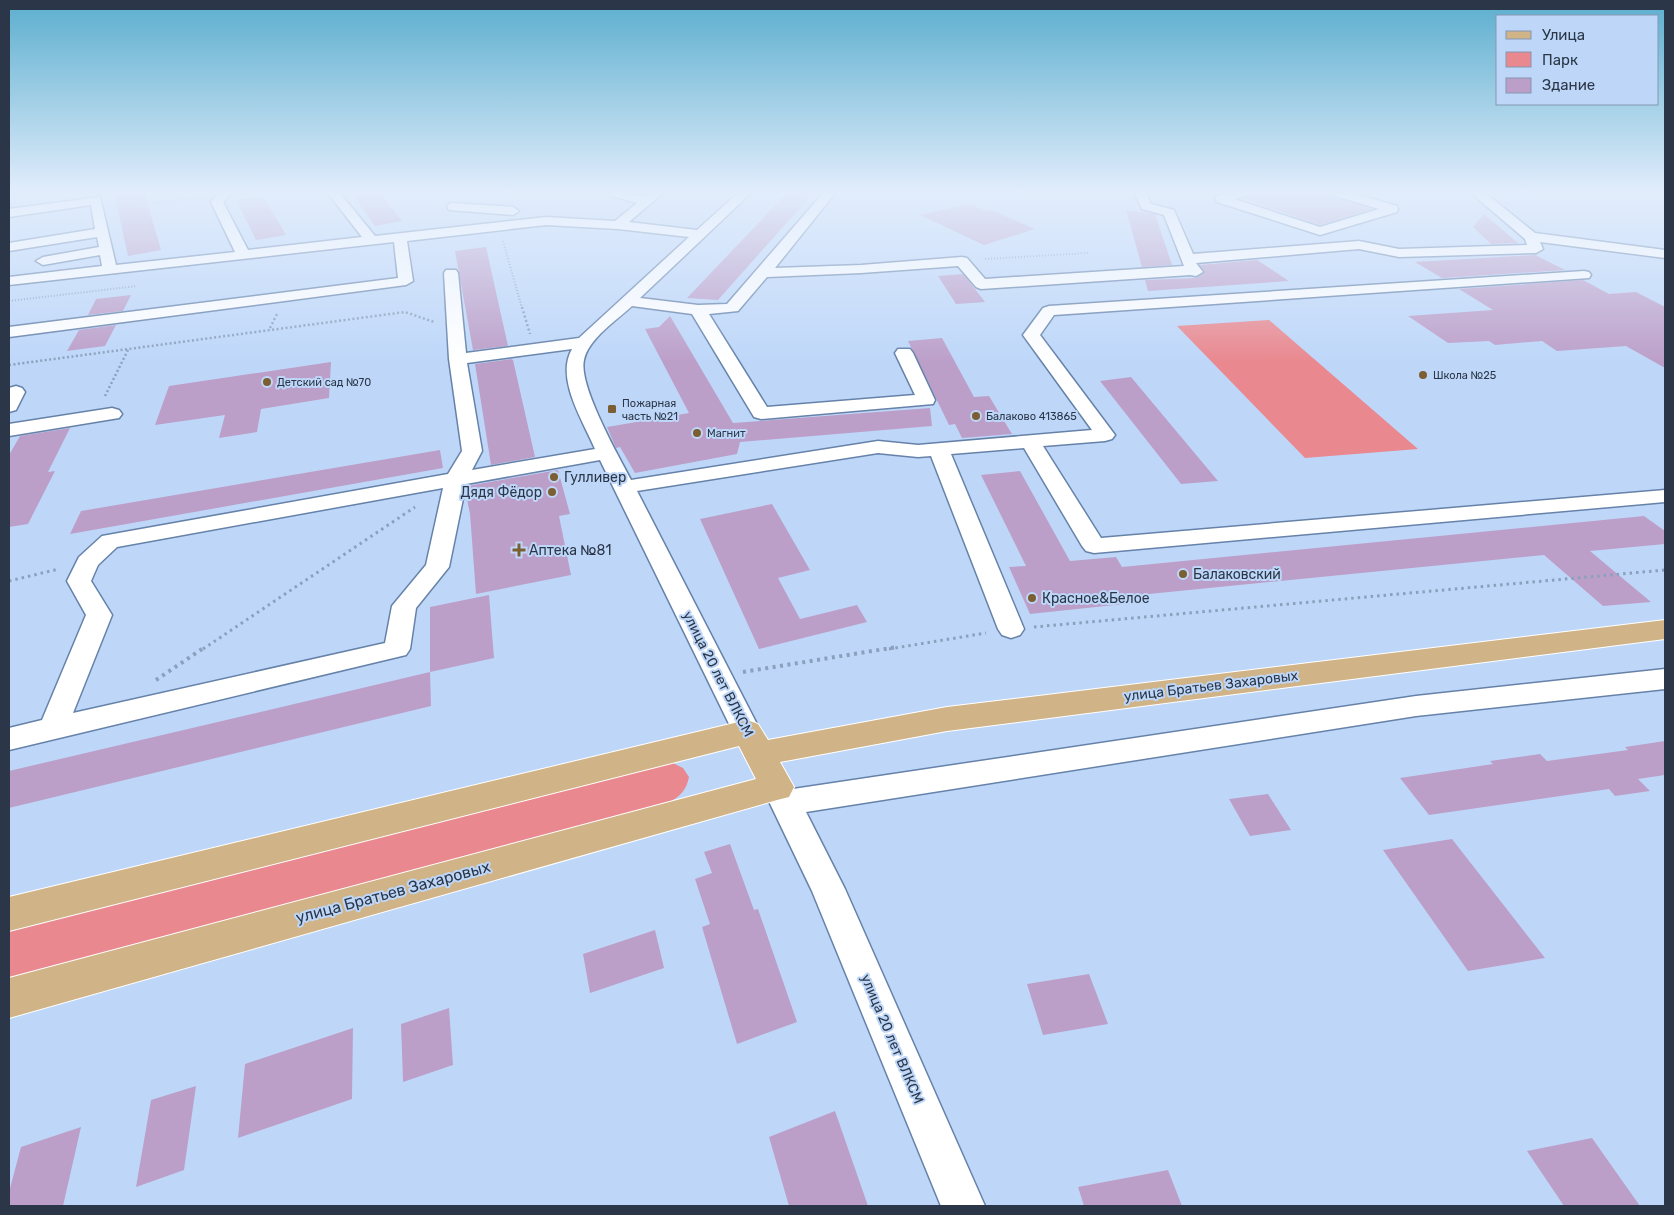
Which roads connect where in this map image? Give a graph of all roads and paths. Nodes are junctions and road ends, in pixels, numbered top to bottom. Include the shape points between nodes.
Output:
1 (240, 249) edge
2 (291, 249) edge
3 (402, 249) edge
4 (683, 249) edge
5 (783, 249) edge
6 (1184, 249) edge
7 (1327, 249) edge
8 (1378, 249) edge
9 (1536, 249) edge
10 (1623, 249) edge
11 (106, 250) joint
12 (1088, 253) dead end
13 (243, 254) junction
14 (1665, 254) edge
15 (962, 261) junction
16 (28, 264) dead end
17 (1190, 264) junction
18 (110, 269) junction
19 (451, 273) dead end
20 (763, 273) junction
21 (1584, 275) dead end
22 (9, 281) edge
23 (1214, 289) junction
24 (627, 301) junction
25 (698, 310) junction
26 (456, 330) junction
27 (9, 332) edge
28 (584, 342) junction
29 (129, 348) junction
30 (904, 353) dead end
31 (458, 360) junction
32 (9, 365) edge
33 (9, 393) edge
34 (9, 406) edge
35 (103, 415) joint
36 (9, 430) edge
37 (1031, 443) junction
38 (939, 450) junction
39 (607, 453) junction
40 (456, 479) junction
41 (624, 487) junction
42 (1662, 499) edge
43 (87, 562) junction
44 (1665, 570) edge
45 (9, 581) edge
46 (1011, 629) junction
47 (1665, 629) edge
48 (717, 676) junction
49 (1665, 679) edge
50 (154, 681) dead end
51 (53, 729) junction
52 (9, 739) edge
53 (753, 743) junction
54 (781, 795) junction
55 (9, 914) edge
56 (9, 998) edge
57 (963, 1206) edge

1 - 13 street
2 - 13 street
3 - 27 street via 406,281
4 - 24 street, улица 20 лет ВЛКСМ
5 - 20 street
6 - 17 street
7 - 17 street
8 - 9 street via 1399,253
10 - 14 street
11 - 16 street
11 - 18 street
12 - 15 path
13 - 18 street
15 - 17 street via 981,284
15 - 20 street
17 - 23 street
18 - 22 street
19 - 26 street
20 - 25 street via 732,308
21 - 23 street
23 - 37 street via 1049,311 1031,335 1105,435
24 - 25 street
24 - 28 street, улица 20 лет ВЛКСМ
25 - 30 street via 761,413 926,400
26 - 29 path via 405,312
26 - 31 street
28 - 31 street
28 - 39 street, улица 20 лет ВЛКСМ via 576,360 576,376
29 - 32 path
29 - 35 path
31 - 40 street via 472,451
33 - 34 street via 16,392
35 - 36 street
37 - 38 street
37 - 42 street via 1094,546
38 - 41 street via 878,447
38 - 46 street
39 - 40 street
39 - 41 street, улица 20 лет ВЛКСМ
40 - 43 street via 110,541
40 - 50 path
40 - 51 street via 438,567 404,606 397,649
41 - 48 street, улица 20 лет ВЛКСМ
43 - 45 path
43 - 51 street via 79,581 99,615
44 - 46 path
46 - 48 path
47 - 53 main road, улица Братьев Захаровых
48 - 53 street, улица 20 лет ВЛКСМ
49 - 54 street via 1416,706
51 - 52 street
53 - 54 main road, улица 20 лет ВЛКСМ
53 - 55 main road, улица Братьев Захаровых
54 - 56 main road, улица Братьев Захаровых
54 - 57 street, улица 20 лет ВЛКСМ via 828,889

